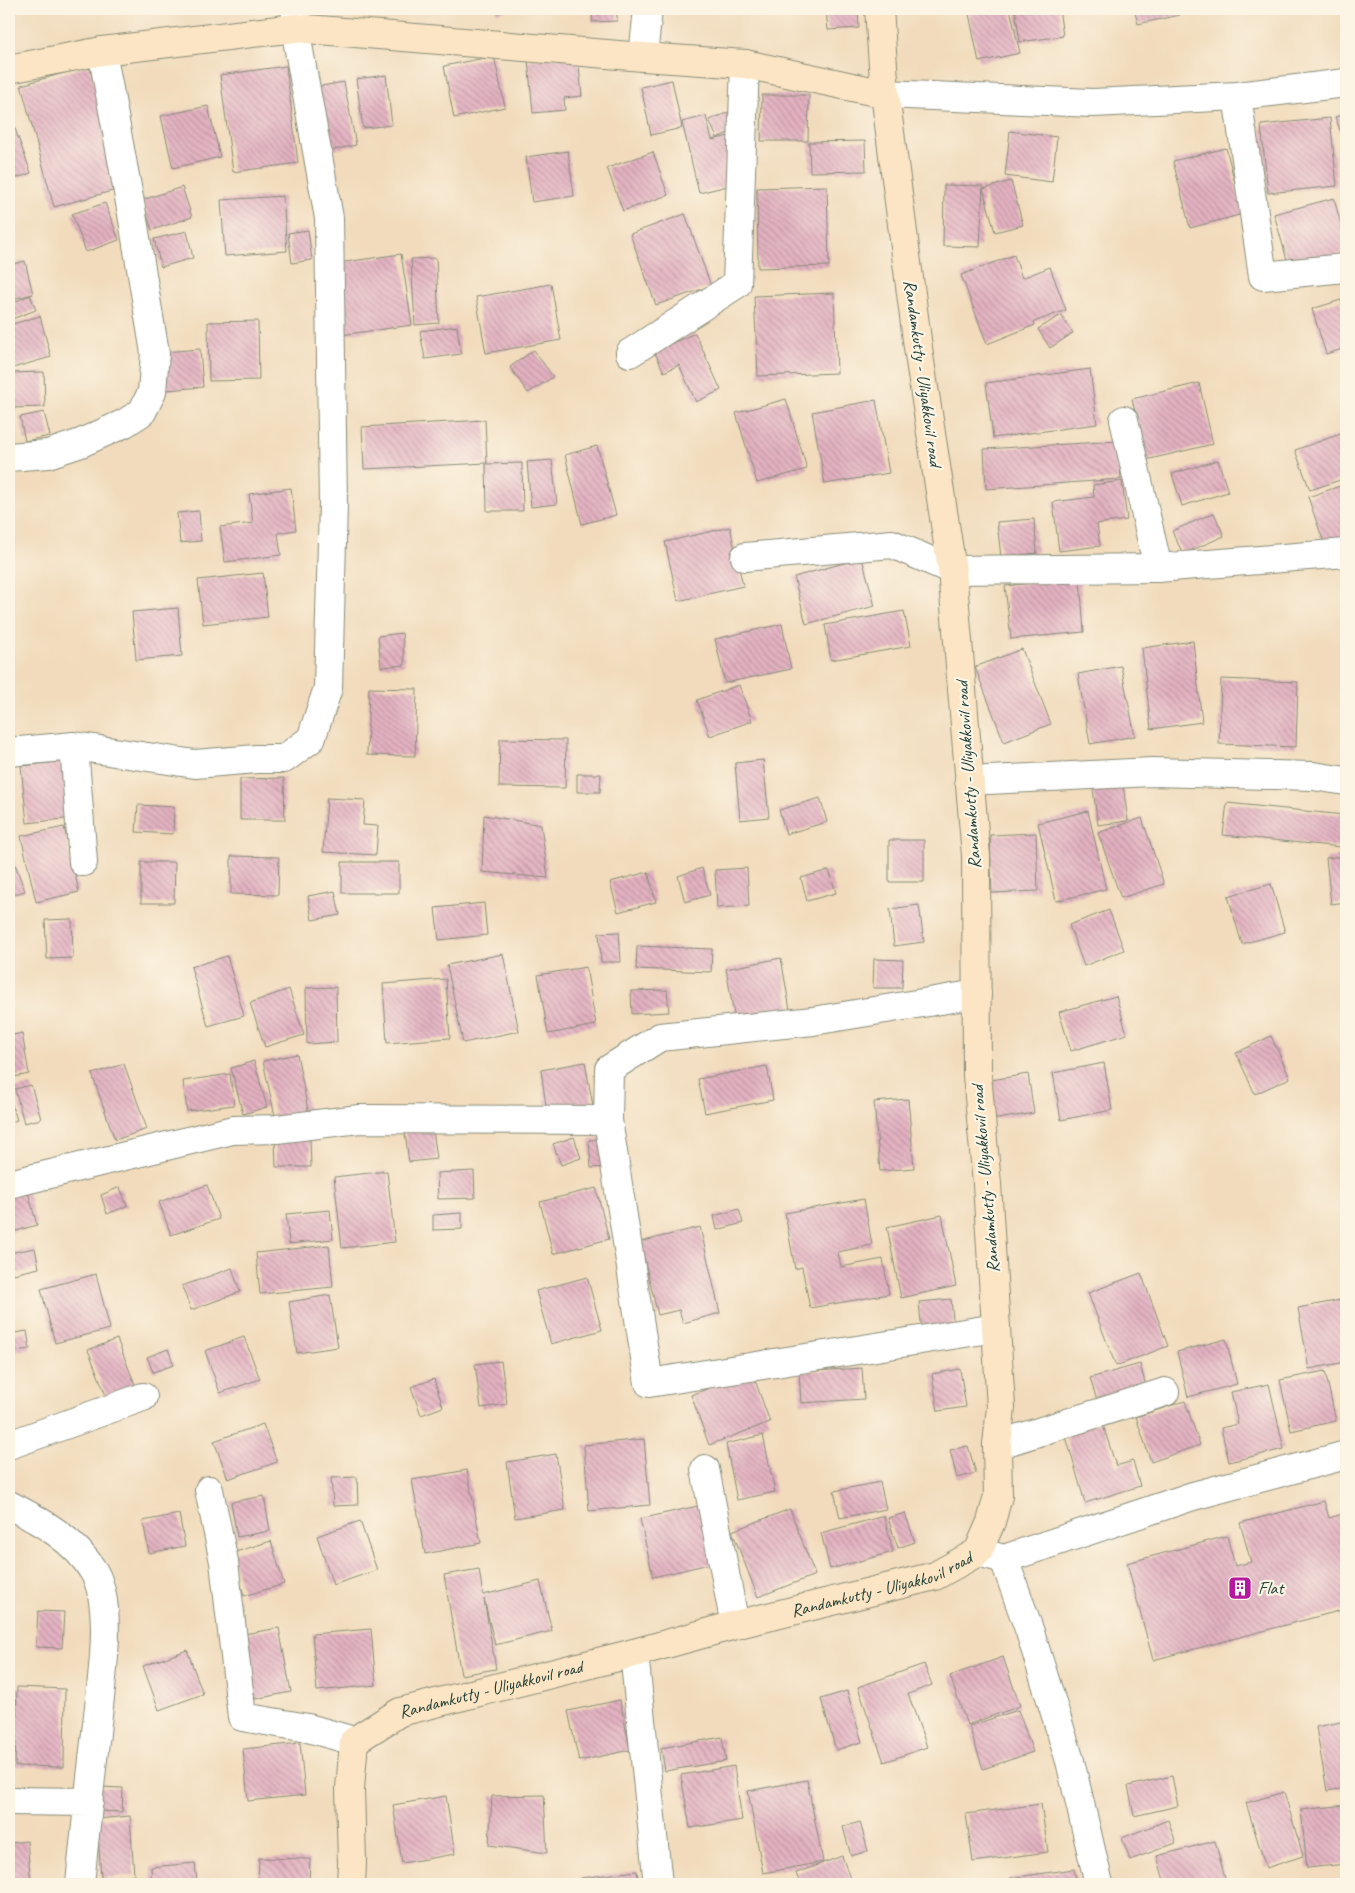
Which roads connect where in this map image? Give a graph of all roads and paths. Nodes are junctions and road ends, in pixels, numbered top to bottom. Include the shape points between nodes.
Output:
1 (648, 9) edge
2 (880, 9) edge
3 (295, 18) edge
4 (102, 51) junction
5 (643, 57) junction
6 (745, 64) junction
7 (9, 69) edge
8 (1346, 83) edge
9 (885, 94) junction
10 (1237, 96) junction
11 (1345, 268) edge
12 (630, 353) dead end
13 (1124, 420) dead end
14 (9, 457) edge
15 (1346, 553) edge
16 (745, 557) dead end
17 (1158, 568) junction
18 (952, 570) junction
19 (74, 746) junction
20 (9, 752) edge
21 (969, 781) junction
22 (1346, 781) edge
23 (83, 862) dead end
24 (977, 994) junction
25 (608, 1120) junction
26 (9, 1184) edge
27 (996, 1328) junction
28 (1166, 1392) dead end
29 (143, 1397) dead end
30 (9, 1445) edge
31 (997, 1445) junction
32 (1346, 1455) edge
33 (705, 1469) dead end
34 (208, 1490) dead end
35 (9, 1505) edge
36 (978, 1552) junction
37 (1004, 1559) junction
38 (735, 1625) junction
39 (634, 1653) junction
40 (354, 1741) junction
41 (9, 1802) edge
42 (89, 1802) junction
43 (80, 1884) edge
44 (351, 1884) edge
45 (658, 1884) edge
46 (1099, 1884) edge

1 - 5 street
2 - 9 street, Randamkutty - Uliyakkovil road
3 - 4 street
3 - 5 street
3 - 19 street via 328,218 333,504 328,688 322,710 311,739 284,759 195,764
4 - 7 street
4 - 14 street via 155,353 152,392 142,412 125,423 48,454
5 - 6 street
6 - 9 street
6 - 12 street via 737,284
8 - 10 street
9 - 10 street via 1093,103
9 - 18 street, Randamkutty - Uliyakkovil road via 919,355
10 - 11 street via 1263,276
13 - 17 street
15 - 17 street
16 - 18 street via 892,544
17 - 18 street
18 - 21 street, Randamkutty - Uliyakkovil road
19 - 20 street
19 - 23 street
21 - 22 street via 1152,772 1314,776
21 - 24 street, Randamkutty - Uliyakkovil road via 976,856
24 - 25 street via 813,1021 660,1037 609,1069
24 - 27 street, Randamkutty - Uliyakkovil road via 977,1075
25 - 26 street via 359,1119 277,1129 234,1130
25 - 27 street via 649,1382
27 - 31 street, Randamkutty - Uliyakkovil road via 1001,1407
28 - 31 street
29 - 30 street
31 - 36 street, Randamkutty - Uliyakkovil road via 998,1496
32 - 37 street via 1193,1496
33 - 38 street
34 - 40 street via 224,1562 242,1717 308,1728
35 - 42 street via 53,1529 80,1552 101,1590 105,1634
36 - 37 street
36 - 38 street, Randamkutty - Uliyakkovil road via 935,1576
37 - 46 street via 1070,1761
38 - 39 street, Randamkutty - Uliyakkovil road
39 - 40 street, Randamkutty - Uliyakkovil road via 400,1712
39 - 45 street
40 - 44 street via 350,1789
41 - 42 street
42 - 43 street

